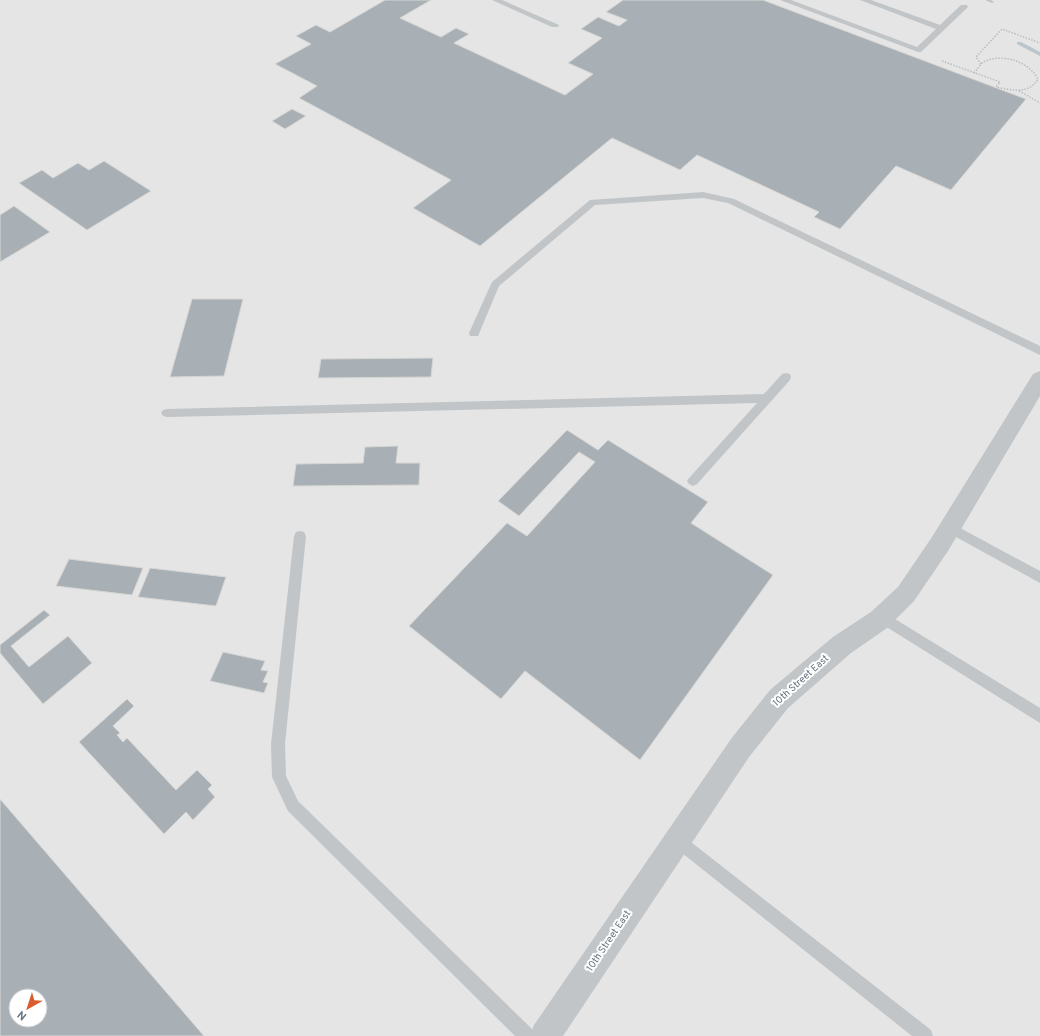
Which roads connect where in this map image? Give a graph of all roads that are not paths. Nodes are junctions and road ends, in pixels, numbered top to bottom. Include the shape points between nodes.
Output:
1 (496, 0) edge
2 (784, 0) edge
3 (864, 0) edge
4 (964, 7) dead end
5 (555, 25) dead end
6 (941, 28) junction
7 (474, 333) dead end
8 (1040, 351) edge
9 (786, 377) dead end
10 (1040, 379) edge
11 (767, 398) junction
12 (167, 413) dead end
13 (692, 481) dead end
14 (949, 527) junction
15 (300, 536) dead end
16 (1040, 577) edge
17 (882, 617) junction
18 (1040, 716) edge
19 (678, 840) junction
20 (527, 1036) edge
21 (545, 1036) edge
22 (925, 1036) edge

1 - 5 lane
2 - 6 lane via 918,50
3 - 6 lane
4 - 6 lane
7 - 8 lane via 495,284 593,202 703,195 731,201
9 - 11 lane
10 - 14 street, 10th Street East
11 - 12 lane
11 - 13 lane
14 - 16 lane
14 - 17 street, 10th Street East via 906,594
15 - 20 lane via 278,744 279,777 293,806
17 - 18 lane
17 - 19 street, 10th Street East via 842,645 779,699 740,748
19 - 21 street, 10th Street East
19 - 22 lane

